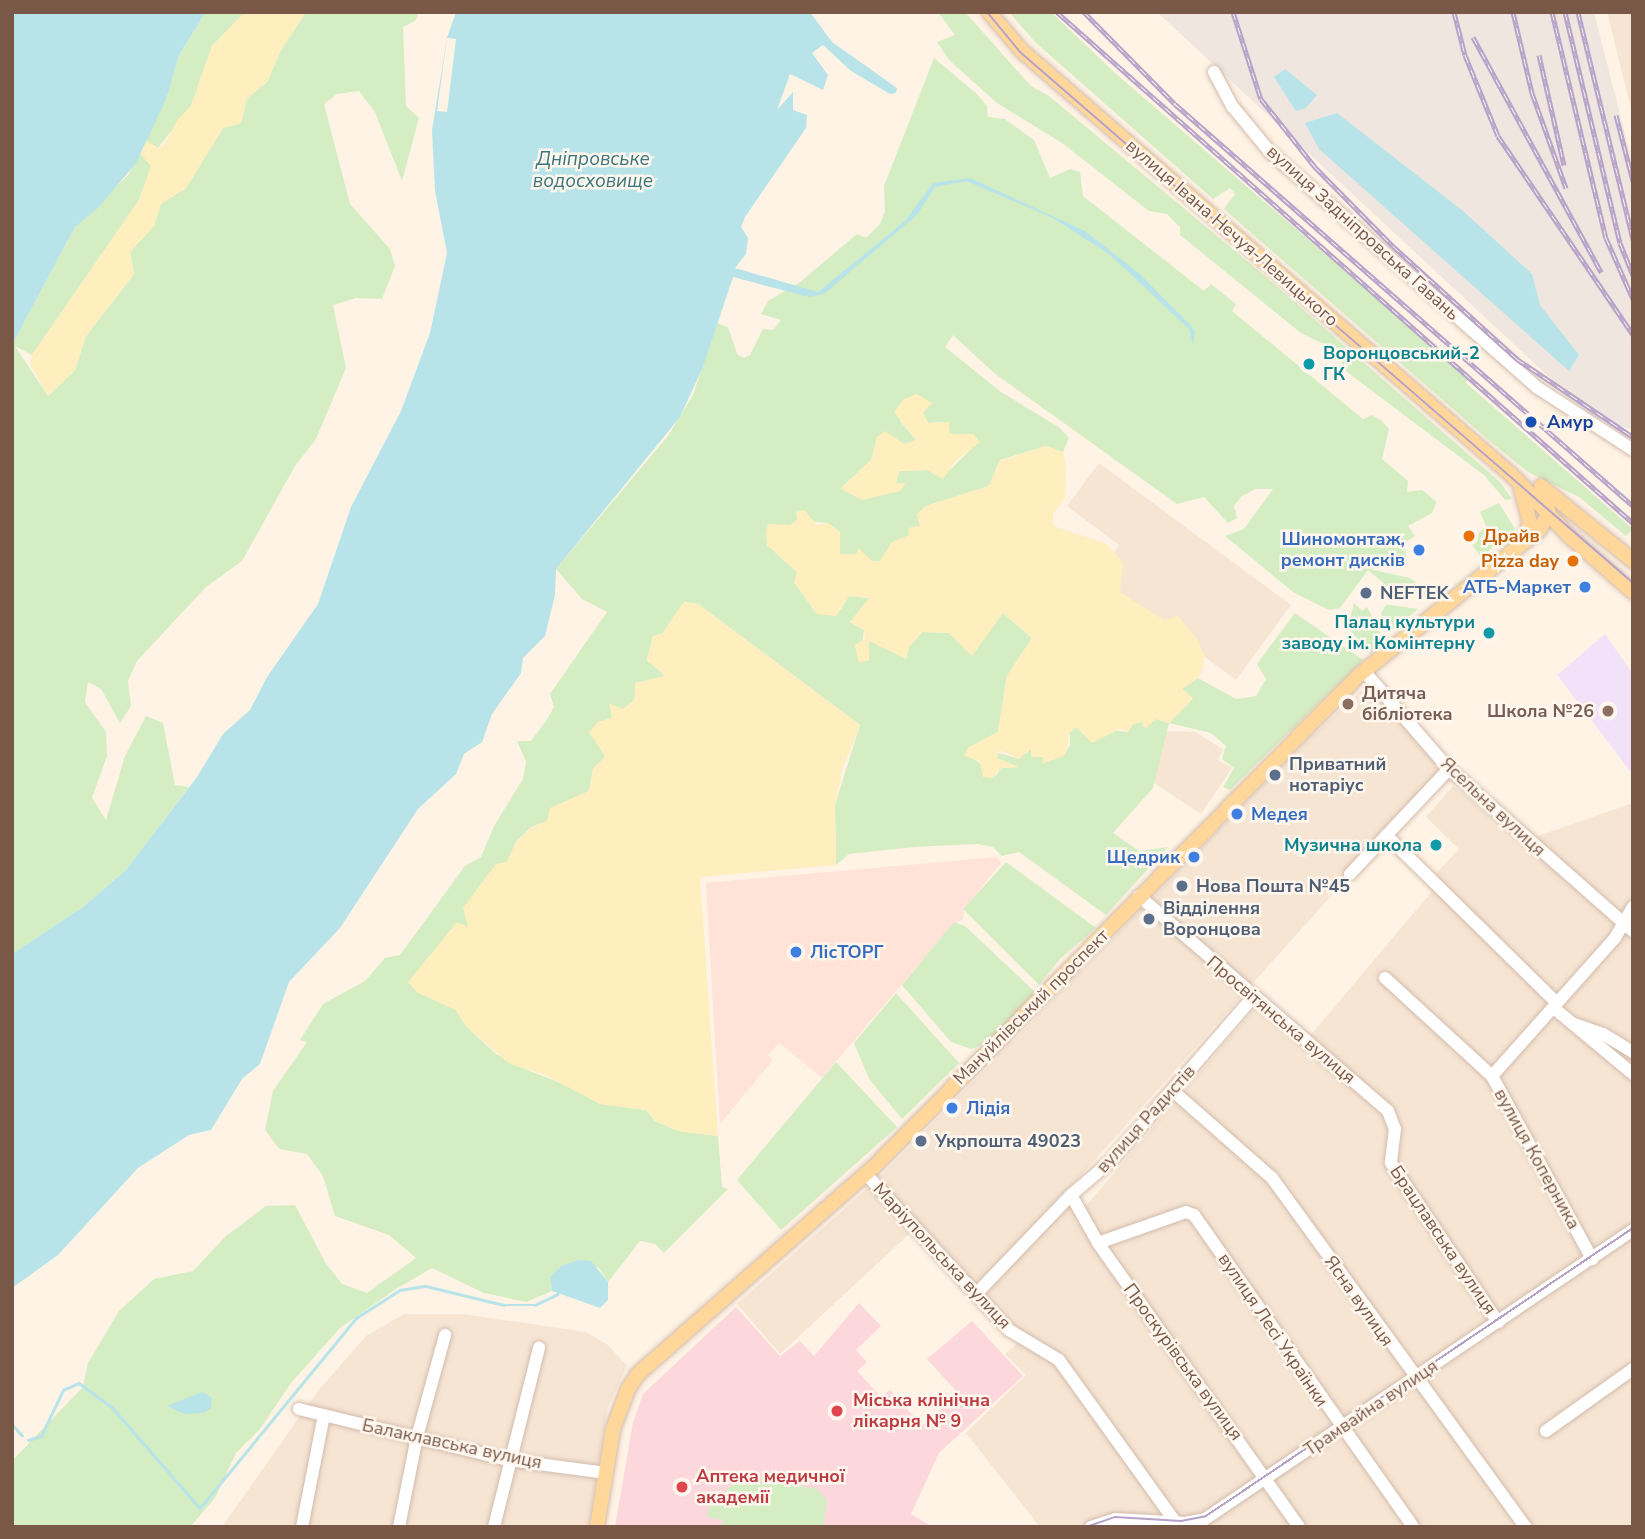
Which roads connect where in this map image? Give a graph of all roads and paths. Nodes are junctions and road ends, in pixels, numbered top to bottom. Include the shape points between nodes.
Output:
1 (989, 12) edge
2 (1214, 72) dead end
3 (1633, 450) edge
4 (1515, 478) junction
5 (1541, 486) junction
6 (1549, 514) junction
7 (1580, 516) junction
8 (1530, 535) junction
9 (1569, 536) junction
10 (1631, 556) edge
11 (1633, 592) edge
12 (1364, 671) junction
13 (1448, 769) junction
14 (1387, 836) junction
15 (1350, 874) dead end
16 (1139, 896) junction
17 (1633, 907) edge
18 (1628, 926) edge
19 (1385, 978) dead end
20 (1252, 998) junction
21 (1555, 1001) junction
22 (1570, 1023) junction
23 (1633, 1052) edge
24 (1633, 1074) edge
25 (1492, 1076) junction
26 (1173, 1091) junction
27 (1389, 1157) joint
28 (866, 1174) junction
29 (1070, 1195) junction
30 (1633, 1230) edge
31 (1098, 1243) junction
32 (1592, 1259) junction
33 (976, 1294) junction
34 (1498, 1322) junction
35 (445, 1335) dead end
36 (539, 1348) dead end
37 (1633, 1369) edge
38 (1414, 1378) junction
39 (299, 1409) dead end
40 (324, 1415) junction
41 (1340, 1428) junction
42 (1546, 1431) dead end
43 (417, 1437) junction
44 (509, 1461) junction
45 (606, 1473) junction
46 (1266, 1478) junction
47 (1177, 1525) edge
48 (302, 1527) edge
49 (399, 1527) edge
50 (494, 1527) edge
51 (597, 1527) edge
52 (1091, 1527) edge
53 (1299, 1527) edge
54 (1413, 1527) edge
55 (1526, 1527) edge

1 - 4 main road, вулиця Івана Нечуя-Левицького via 1043,69
2 - 3 street, вулиця Задніпровська Гавань via 1233,107 1270,152 1538,388
4 - 5 main road, вулиця Івана Нечуя-Левицького
4 - 6 main road, вулиця Івана Нечуя-Левицького
4 - 8 main road via 1530,513
5 - 6 main road
5 - 7 main road, вулиця Івана Нечуя-Левицького
6 - 7 main road
6 - 8 main road
6 - 9 main road, вулиця Івана Нечуя-Левицького
7 - 10 main road, вулиця Івана Нечуя-Левицького
8 - 9 main road
8 - 12 main road, Мануйлівський проспект
9 - 11 main road, вулиця Івана Нечуя-Левицького
12 - 13 street, Ясельна вулиця
12 - 16 main road, Мануйлівський проспект
13 - 14 street
13 - 18 street, Ясельна вулиця
14 - 15 street
14 - 21 street
16 - 20 street, Просвітянська вулиця
16 - 28 main road, Мануйлівський проспект
17 - 18 street
18 - 21 street
19 - 25 street, вулиця Коперника
20 - 26 street, вулиця Радистів
20 - 27 street, Просвітянська вулиця via 1388,1111 1395,1129
21 - 22 street via 1555,1009
21 - 25 street
22 - 23 street via 1591,1028
22 - 24 street
25 - 32 street, вулиця Коперника
26 - 29 street, вулиця Радистів via 1111,1161
26 - 38 street, Ясна вулиця via 1272,1178
27 - 34 street, Брацлавська вулиця
28 - 33 street, Маріупольська вулиця
28 - 45 main road, Мануйлівський проспект via 638,1374 619,1407
29 - 31 street, Проскурівська вулиця
29 - 33 street, вулиця Радистів
30 - 32 street, Трамвайна вулиця
31 - 41 street, вулиця Лесі Українки via 1192,1213
31 - 46 street, Проскурівська вулиця
32 - 34 street, Трамвайна вулиця
33 - 47 street, Маріупольська вулиця via 1009,1330 1059,1360
34 - 38 street, Трамвайна вулиця
35 - 43 street
36 - 44 street
37 - 42 street
38 - 41 street, Трамвайна вулиця
38 - 55 street, Ясна вулиця
39 - 40 street, Балаклавська вулиця
40 - 43 street, Балаклавська вулиця
40 - 48 street
41 - 46 street, Трамвайна вулиця
41 - 54 street, вулиця Лесі Українки
43 - 44 street, Балаклавська вулиця
43 - 49 street
44 - 45 street, Балаклавська вулиця
44 - 50 street
45 - 51 main road, Мануйлівський проспект
46 - 47 street, Трамвайна вулиця via 1205,1518
46 - 53 street, Проскурівська вулиця
47 - 52 street, Трамвайна вулиця via 1121,1518

